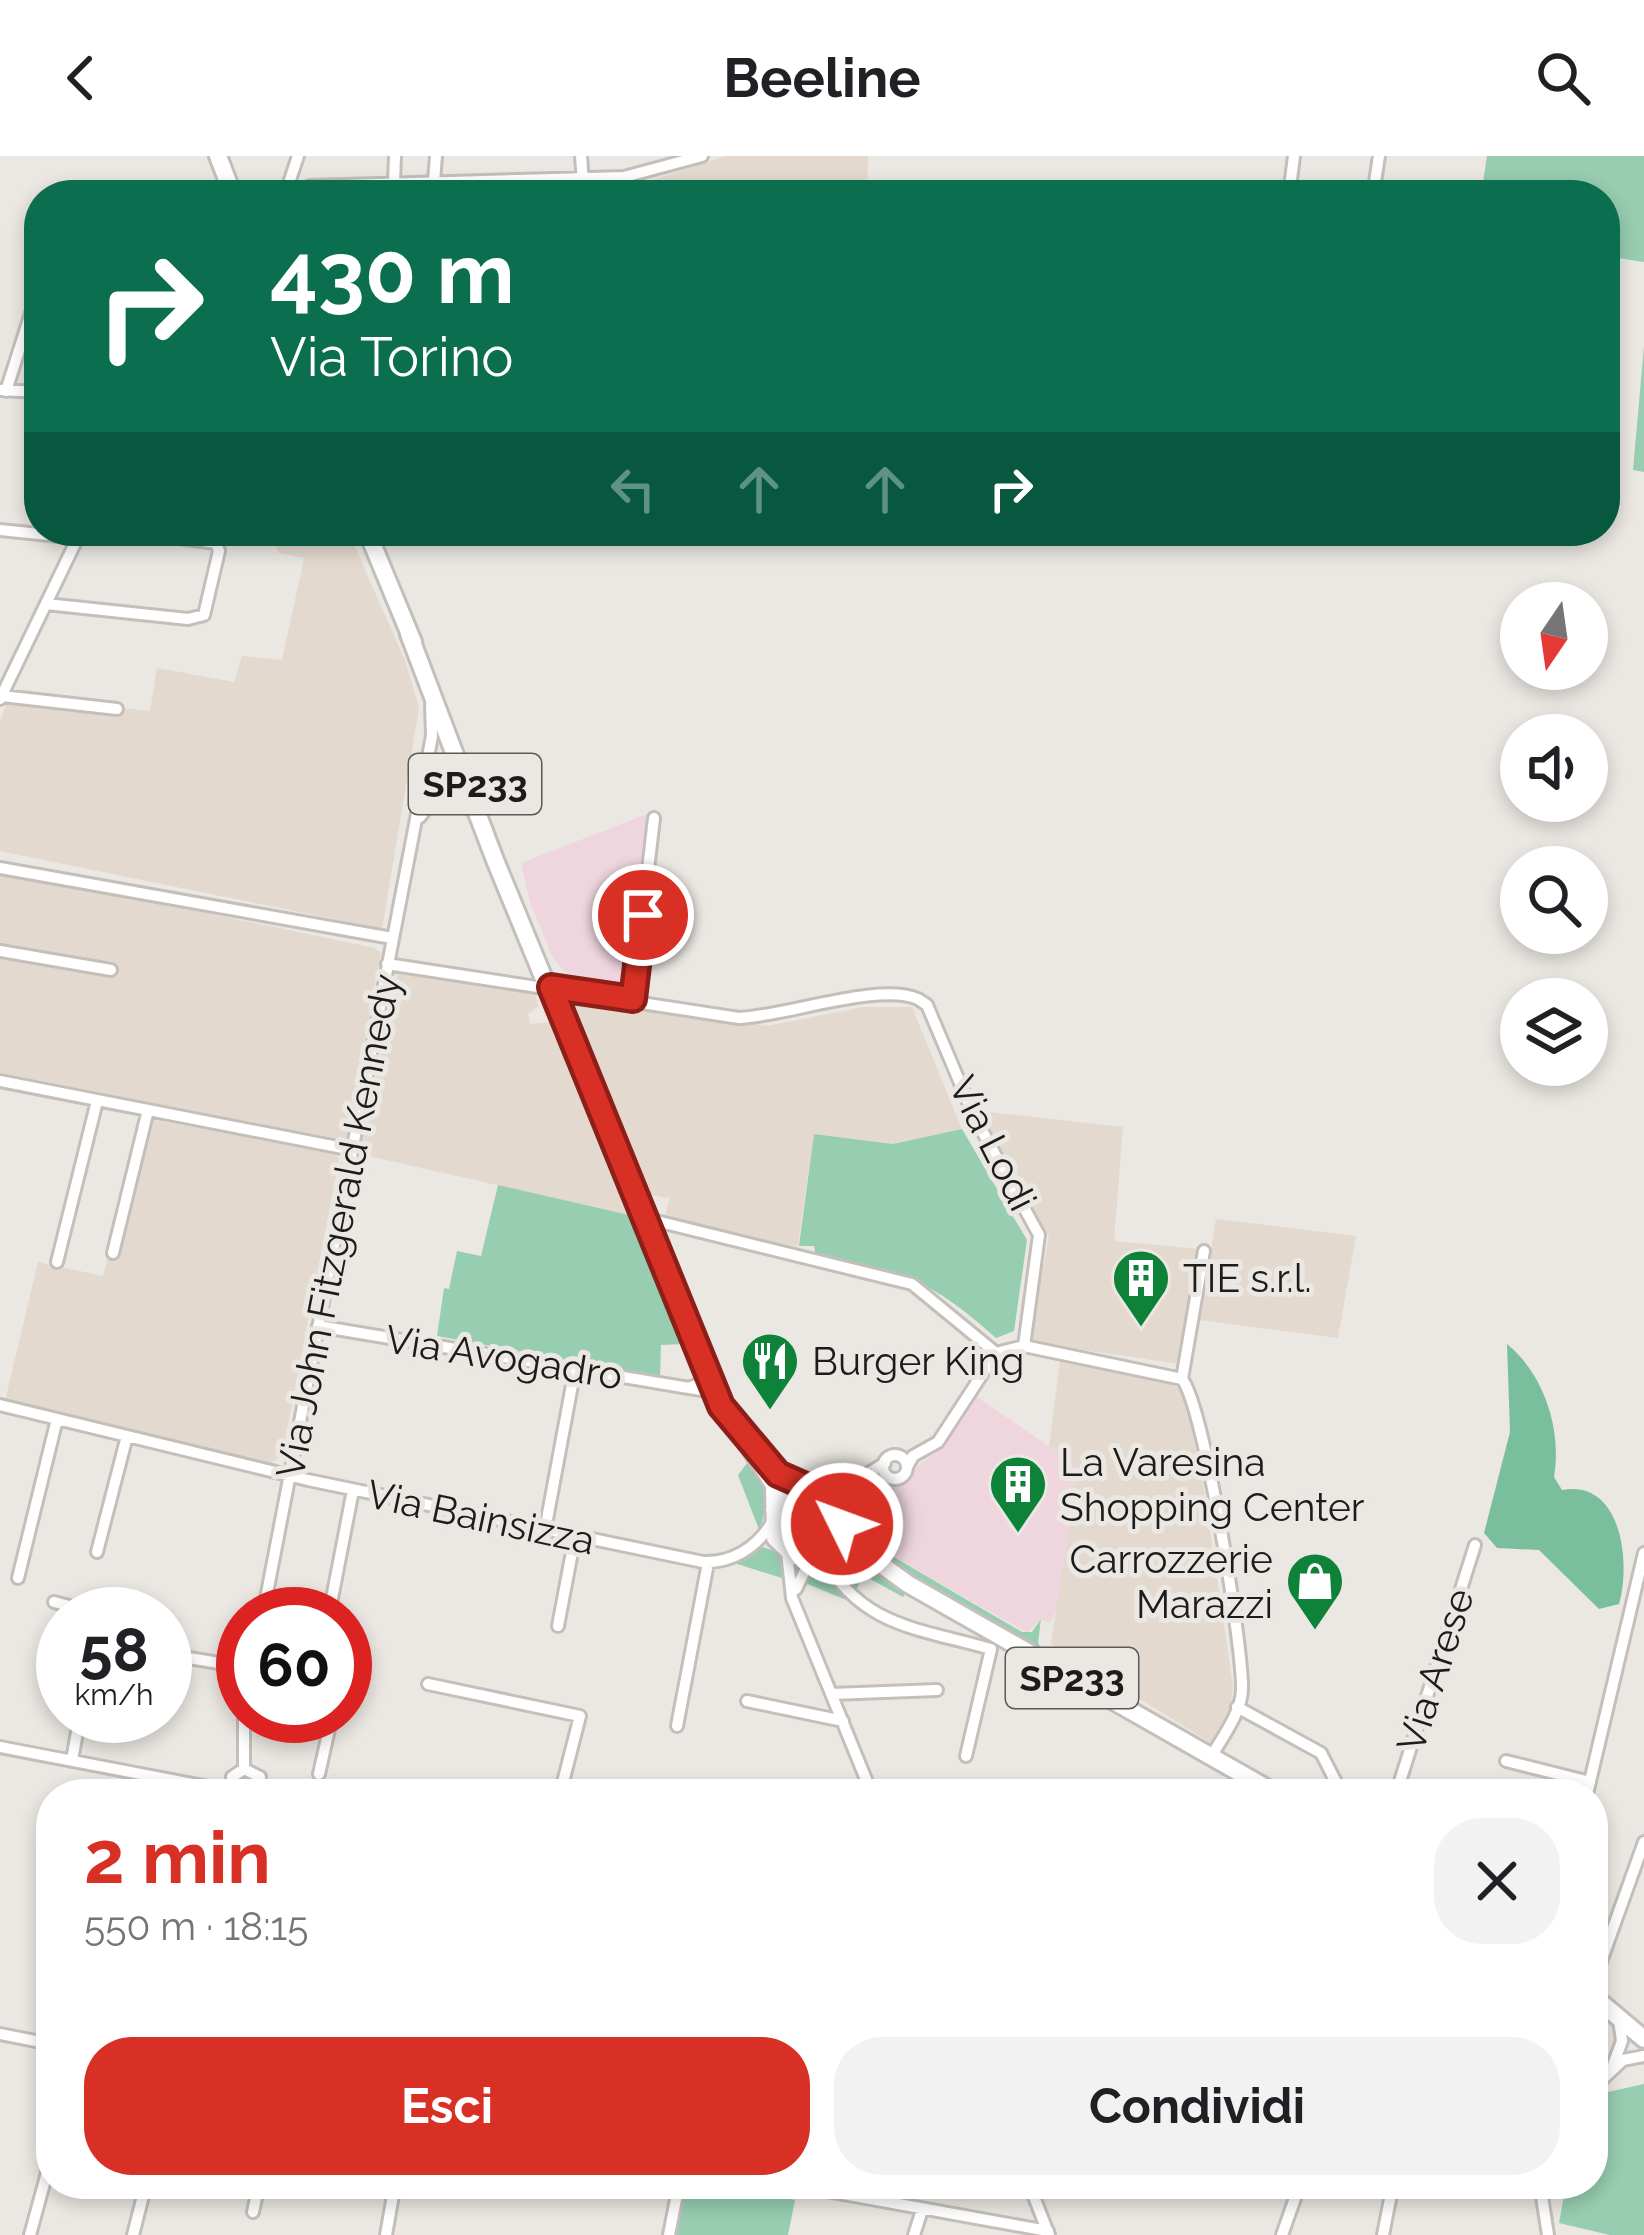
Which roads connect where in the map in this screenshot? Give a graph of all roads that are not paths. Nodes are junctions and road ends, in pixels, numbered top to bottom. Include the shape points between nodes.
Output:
1 (581, 156) edge
2 (644, 156) edge
3 (703, 156) edge
4 (645, 173) junction
5 (584, 178) junction
6 (484, 180) edge
7 (24, 330) edge
8 (3, 390) edge
9 (73, 546) edge
10 (219, 546) edge
11 (373, 546) edge
12 (46, 604) junction
13 (1, 698) edge
14 (437, 702) junction
15 (117, 709) dead end
16 (458, 767) junction
17 (424, 773) junction
18 (427, 805) junction
19 (476, 814) junction
20 (655, 818) dead end
21 (411, 837) junction
22 (503, 856) junction
23 (0, 868) edge
24 (392, 938) junction
25 (531, 938) junction
26 (0, 951) edge
27 (387, 964) junction
28 (111, 970) dead end
29 (551, 987) junction
30 (633, 999) junction
31 (0, 1082) edge
32 (97, 1101) junction
33 (148, 1110) junction
34 (353, 1150) junction
35 (644, 1218) junction
36 (1204, 1251) dead end
37 (113, 1253) dead end
38 (56, 1262) dead end
39 (318, 1326) junction
40 (1024, 1346) junction
41 (996, 1353) junction
42 (575, 1369) junction
43 (1181, 1379) junction
44 (711, 1386) junction
45 (0, 1405) edge
46 (729, 1418) junction
47 (57, 1419) junction
48 (127, 1436) junction
49 (921, 1451) junction
50 (890, 1459) junction
51 (907, 1467) junction
52 (867, 1475) junction
53 (292, 1476) junction
54 (889, 1478) junction
55 (854, 1482) junction
56 (808, 1489) junction
57 (353, 1490) junction
58 (773, 1517) junction
59 (840, 1518) junction
60 (545, 1530) junction
61 (575, 1536) junction
62 (1474, 1545) dead end
63 (751, 1547) junction
64 (783, 1548) junction
65 (98, 1552) dead end
66 (1644, 1553) edge
67 (819, 1555) junction
68 (871, 1557) junction
69 (708, 1563) junction
70 (18, 1578) dead end
71 (269, 1587) edge
72 (334, 1587) edge
73 (799, 1610) junction
74 (558, 1626) dead end
75 (428, 1684) dead end
76 (937, 1690) dead end
77 (832, 1694) junction
78 (747, 1701) dead end
79 (1237, 1707) junction
80 (843, 1721) junction
81 (677, 1726) dead end
82 (74, 1743) edge
83 (244, 1743) edge
84 (326, 1743) edge
85 (0, 1747) edge
86 (966, 1756) dead end
87 (1211, 1757) junction
88 (71, 1760) junction
89 (1506, 1761) dead end
90 (244, 1768) junction
91 (319, 1774) dead end
92 (168, 1779) edge
93 (232, 1779) edge
94 (259, 1779) edge
95 (564, 1779) edge
96 (866, 1779) edge
97 (1250, 1779) edge
98 (1334, 1779) edge
99 (1401, 1779) edge
100 (1561, 1779) edge
101 (1591, 1779) edge
102 (1644, 1842) edge
103 (1608, 1942) edge
104 (1614, 2016) edge
105 (0, 2034) edge
106 (36, 2041) edge
107 (1644, 2056) edge
108 (1608, 2070) edge
109 (40, 2199) edge
110 (141, 2199) edge
111 (256, 2199) edge
112 (392, 2199) edge
113 (676, 2199) edge
114 (865, 2199) edge
115 (1035, 2199) edge
116 (1295, 2199) edge
117 (1391, 2199) edge
118 (1542, 2199) edge
119 (922, 2210) junction
120 (253, 2212) dead end
121 (1048, 2233) edge
122 (30, 2235) edge
123 (133, 2235) edge
124 (386, 2235) edge
125 (669, 2235) edge
126 (914, 2235) edge
127 (1282, 2235) edge
128 (1383, 2235) edge
129 (1548, 2235) edge

1 - 5 street
2 - 4 street
3 - 4 street
4 - 5 street
5 - 6 street
7 - 8 street
9 - 12 street
10 - 12 street via 205,616
11 - 14 main road, SP233
12 - 13 street
13 - 15 street
14 - 16 main road, SP233
14 - 17 street, Via John Fitzgerald Kennedy
14 - 22 main road, SP233
16 - 17 street via 442,763
16 - 18 street, Via John Fitzgerald Kennedy
16 - 19 main road, SP233
16 - 22 street
17 - 21 street, Via John Fitzgerald Kennedy
18 - 19 street via 453,800
18 - 21 street, Via John Fitzgerald Kennedy
19 - 25 main road, SP233
20 - 30 street
21 - 24 street, Via John Fitzgerald Kennedy
22 - 25 main road, SP233
23 - 24 street
24 - 27 street, Via John Fitzgerald Kennedy
25 - 29 main road, SP233
26 - 28 street
27 - 29 street
27 - 34 street, Via John Fitzgerald Kennedy
29 - 30 street
29 - 35 main road, SP233
30 - 40 street, Via Lodi via 740,1018 840,1001 927,1005 974,1116 1039,1235
31 - 32 street
32 - 33 street
32 - 38 street
33 - 34 street
33 - 37 street
34 - 39 street, Via John Fitzgerald Kennedy
35 - 41 street via 913,1284
35 - 44 main road, SP233
36 - 43 street
39 - 42 street, Via Avogadro
39 - 53 street, Via John Fitzgerald Kennedy
40 - 41 street
40 - 43 street
41 - 49 street via 938,1442
42 - 44 street, Via Avogadro
42 - 60 street
43 - 79 street via 1213,1483 1242,1689
44 - 46 main road, SP233
45 - 47 street, Via Bainsizza
46 - 56 main road, SP233 via 778,1474
46 - 58 main road, SP233 via 771,1477
47 - 48 street, Via Bainsizza
47 - 70 street
48 - 53 street, Via Bainsizza
48 - 65 street
49 - 50 street
49 - 51 street
50 - 51 street
50 - 52 street
50 - 54 street
51 - 54 street via 901,1478
52 - 54 street
52 - 55 street
53 - 57 street, Via Bainsizza
53 - 71 street, Via John Fitzgerald Kennedy
55 - 56 street
55 - 59 street
56 - 58 main road via 788,1493
56 - 59 main road, SP233 via 830,1497
57 - 60 street, Via Bainsizza
57 - 72 street
58 - 63 street
58 - 64 main road, SP233
59 - 67 main road
59 - 68 main road, SP233
60 - 61 street, Via Bainsizza
61 - 69 street, Via Bainsizza
61 - 74 street
62 - 99 street, Via Arese
63 - 64 street
63 - 69 street
64 - 67 main road, SP233
64 - 73 street
66 - 101 street
67 - 68 main road, SP233 via 849,1547
67 - 73 street via 796,1585
67 - 86 street via 852,1599 889,1621 991,1649
68 - 87 main road, SP233
69 - 81 street
73 - 77 street
75 - 95 street via 580,1716
76 - 77 street
77 - 80 street
78 - 80 street
79 - 87 street
79 - 98 street via 1321,1753
80 - 96 street
82 - 88 street
83 - 90 street
84 - 91 street
85 - 88 street
87 - 97 main road, SP233
88 - 92 street
89 - 100 street
90 - 93 street
90 - 94 street
102 - 103 street
104 - 108 street
104 - 108 street via 1622,2041
105 - 106 street
107 - 108 street
109 - 122 street
110 - 123 street
111 - 120 street
112 - 124 street
113 - 125 street
114 - 119 street
115 - 121 street
116 - 127 street
117 - 128 street
118 - 129 street
119 - 121 street
119 - 126 street

